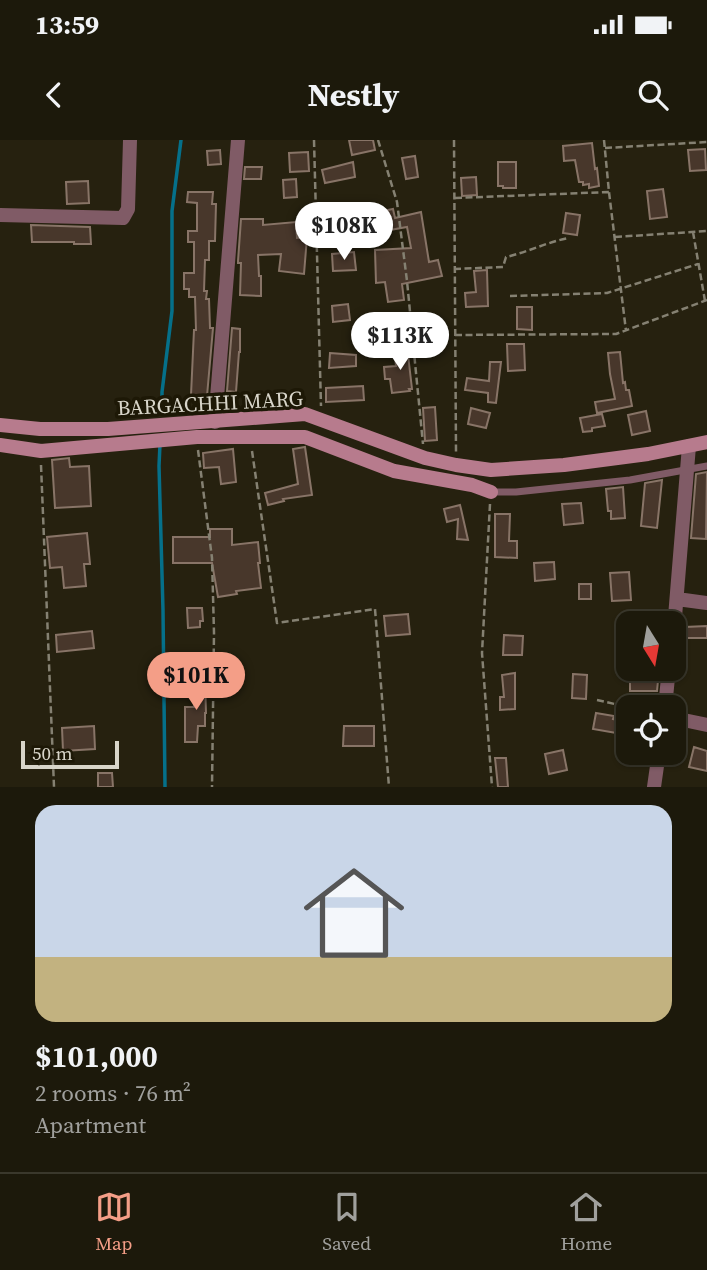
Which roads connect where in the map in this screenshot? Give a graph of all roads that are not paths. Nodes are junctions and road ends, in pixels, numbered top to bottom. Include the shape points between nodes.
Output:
1 (130, 140) edge
2 (238, 140) edge
3 (0, 215) edge
4 (215, 422) junction
5 (0, 425) edge
6 (707, 442) edge
7 (0, 445) edge
8 (689, 446) junction
9 (707, 466) edge
10 (688, 469) junction
11 (491, 492) joint
12 (677, 599) junction
13 (707, 603) edge
14 (676, 611) edge
15 (686, 721) edge
16 (707, 725) edge
17 (657, 765) edge
18 (654, 787) edge

1 - 3 street via 128,209 123,218
2 - 4 street
4 - 5 street, BARGACHHI MARG via 108,429
4 - 8 street, BARGACHHI MARG via 304,414 425,458 491,470 564,466
6 - 8 street, BARGACHHI MARG
7 - 11 street via 40,451 197,437 305,438 394,471
8 - 10 street
9 - 10 lane
10 - 11 lane via 630,480
10 - 12 street
12 - 13 street
12 - 14 street
15 - 16 street
17 - 18 street

